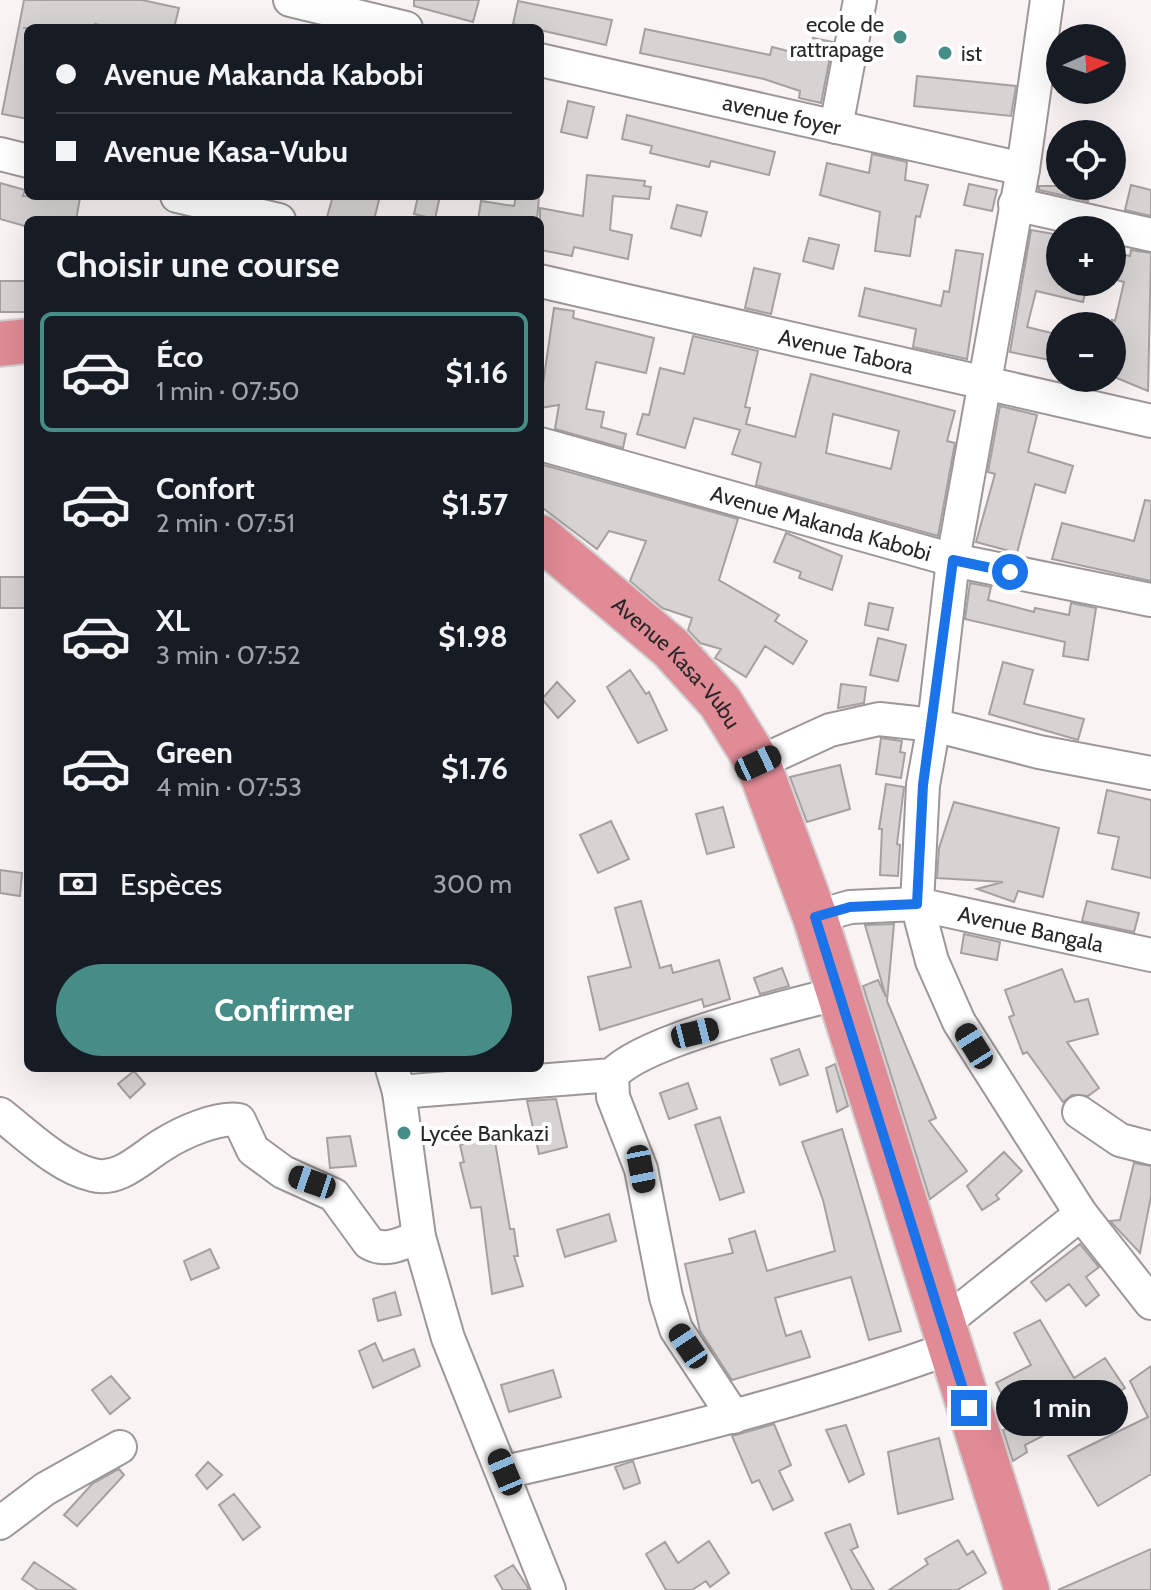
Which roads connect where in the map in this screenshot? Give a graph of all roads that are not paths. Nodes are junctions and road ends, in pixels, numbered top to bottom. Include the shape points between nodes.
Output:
1 (290, 0) edge
2 (860, 0) edge
3 (1047, 0) edge
4 (389, 24) edge
5 (544, 61) edge
6 (836, 127) junction
7 (0, 154) edge
8 (24, 160) edge
9 (1023, 169) junction
10 (194, 200) edge
11 (1015, 204) junction
12 (262, 216) edge
13 (1151, 235) edge
14 (544, 282) edge
15 (24, 341) edge
16 (0, 344) edge
17 (983, 383) junction
18 (1151, 421) edge
19 (544, 445) edge
20 (544, 540) edge
21 (953, 560) junction
22 (1151, 600) edge
23 (934, 725) junction
24 (758, 763) junction
25 (1151, 773) edge
26 (917, 904) junction
27 (815, 917) junction
28 (1151, 955) edge
29 (839, 993) junction
30 (612, 1075) junction
31 (395, 1080) edge
32 (1079, 1112) dead end
33 (0, 1114) edge
34 (1151, 1148) edge
35 (1081, 1214) junction
36 (419, 1237) junction
37 (1151, 1303) edge
38 (947, 1336) junction
39 (734, 1417) junction
40 (120, 1447) dead end
41 (505, 1472) junction
42 (0, 1523) edge
43 (549, 1590) edge
44 (1027, 1590) edge

1 - 4 street
2 - 6 street
3 - 9 street
5 - 6 street, avenue foyer
6 - 9 street, avenue foyer
7 - 8 street
9 - 11 street
10 - 12 street
11 - 13 street
11 - 17 street
14 - 17 street, Avenue Tabora
15 - 16 highway
17 - 18 street, Avenue Tabora
17 - 21 street
19 - 21 street, Avenue Makanda Kabobi
20 - 24 highway, Avenue Kasa-Vubu via 671,648 720,702
21 - 22 street, Avenue Makanda Kabobi
21 - 23 street
23 - 24 street via 879,719 854,723
23 - 25 street
23 - 26 street via 923,785
24 - 27 highway, Avenue Kasa-Vubu
26 - 27 street, Avenue Bangala via 850,907
26 - 28 street, Avenue Bangala
26 - 35 street via 932,961 959,1022
27 - 29 highway, Avenue Kasa-Vubu
29 - 30 street via 695,1033 624,1062
29 - 38 highway, Avenue Kasa-Vubu
30 - 31 street
30 - 39 street via 613,1097 641,1169 676,1329
31 - 36 street
32 - 34 street via 1120,1140
33 - 36 street via 73,1167 102,1176 138,1164 177,1137 239,1120 253,1150 283,1172 334,1195 369,1243 393,1247
35 - 37 street
35 - 38 street
36 - 41 street via 448,1338
38 - 39 street via 884,1372
38 - 44 highway, Avenue Kasa-Vubu
39 - 41 street
40 - 42 street via 45,1489
41 - 43 street

